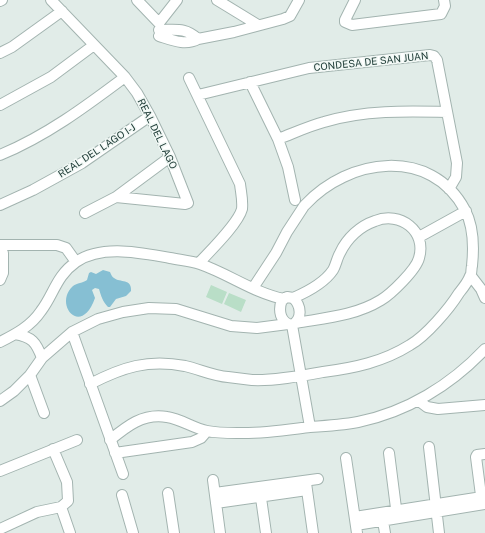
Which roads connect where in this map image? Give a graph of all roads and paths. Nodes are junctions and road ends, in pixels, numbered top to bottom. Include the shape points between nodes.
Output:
1 (51, 0) edge
2 (137, 0) edge
3 (177, 0) edge
4 (217, 0) edge
5 (299, 0) edge
6 (355, 0) edge
7 (444, 0) edge
8 (62, 11) junction
9 (258, 25) junction
10 (159, 32) junction
11 (94, 45) junction
12 (0, 53) edge
13 (125, 78) junction
14 (190, 78) dead end
15 (250, 82) junction
16 (198, 95) junction
17 (0, 105) edge
18 (447, 112) junction
19 (150, 116) junction
20 (278, 139) junction
21 (0, 155) edge
22 (170, 158) junction
23 (449, 189) junction
24 (116, 197) junction
25 (300, 201) junction
26 (0, 205) edge
27 (466, 211) junction
28 (85, 213) dead end
29 (419, 237) junction
30 (1, 250) edge
31 (76, 262) junction
32 (199, 264) junction
33 (471, 276) junction
34 (0, 280) edge
35 (253, 288) junction
36 (289, 298) junction
37 (485, 298) edge
38 (33, 320) junction
39 (292, 324) junction
40 (72, 332) junction
41 (15, 334) junction
42 (0, 342) edge
43 (54, 346) junction
44 (485, 349) edge
45 (42, 358) junction
46 (30, 375) junction
47 (301, 376) junction
48 (90, 384) junction
49 (0, 401) edge
50 (419, 401) junction
51 (485, 405) edge
52 (44, 413) dead end
53 (310, 428) junction
54 (207, 431) junction
55 (77, 440) dead end
56 (110, 440) junction
57 (429, 447) dead end
58 (53, 449) junction
59 (115, 453) junction
60 (389, 453) dead end
61 (485, 454) edge
62 (346, 458) dead end
63 (481, 463) edge
64 (0, 471) edge
65 (123, 474) dead end
66 (318, 479) dead end
67 (213, 480) dead end
68 (306, 485) junction
69 (260, 492) junction
70 (168, 493) dead end
71 (122, 495) dead end
72 (215, 498) junction
73 (483, 502) edge
74 (61, 507) junction
75 (436, 508) junction
76 (397, 514) junction
77 (382, 517) junction
78 (356, 525) edge
79 (0, 529) edge
80 (70, 533) edge
81 (133, 533) edge
82 (174, 533) edge
83 (220, 533) edge
84 (266, 533) edge
85 (313, 533) edge
86 (384, 533) edge
87 (439, 533) edge

1 - 8 street, REAL DEL LAGO
2 - 10 street
3 - 10 street
4 - 9 street
5 - 9 street via 290,16
6 - 7 street via 344,20 352,25 441,14 445,6
8 - 11 street, REAL DEL LAGO
8 - 12 street
9 - 10 street via 192,42 179,42
11 - 13 street, REAL DEL LAGO
11 - 17 street via 51,77
13 - 19 street, REAL DEL LAGO
13 - 21 street via 69,118 20,147
14 - 16 street
15 - 16 street, CONDESA DE SAN JUAN
15 - 18 street, CONDESA DE SAN JUAN via 309,68 430,55 437,60
15 - 20 street
16 - 32 street via 240,184 242,198 241,210 236,221
18 - 20 street via 403,111 365,114 324,122
18 - 23 street, CONDESA DE SAN JUAN via 457,164 456,177
19 - 22 street, REAL DEL LAGO
19 - 26 street, REAL DEL LAGO I-J via 82,163
20 - 25 street
22 - 24 street
22 - 24 street, REAL DEL LAGO via 188,203
23 - 25 street via 431,174 409,167 386,166 360,170 338,179
23 - 27 street
24 - 28 street
25 - 35 street via 276,253
27 - 29 street
27 - 33 street via 472,231 474,252
29 - 36 street via 413,228 402,220 376,220 352,236 340,252 332,270 315,286
29 - 39 street via 419,259 404,281 381,300 353,313
30 - 31 street via 57,245 66,248
30 - 34 street via 3,273
31 - 32 street via 109,251 131,251
31 - 38 street via 63,274
32 - 35 street
33 - 37 street
33 - 47 street via 435,323 412,344 386,358 358,367
35 - 36 street via 265,294
36 - 39 street via 298,304 300,311
36 - 39 street via 281,304 280,312 284,320
38 - 41 street
38 - 43 street via 38,340 45,346
39 - 40 street via 257,328 231,326 176,309 149,308 98,319
39 - 47 street
40 - 43 street
40 - 48 street
41 - 42 street
41 - 45 street via 32,339
43 - 45 street
44 - 50 street via 450,381
45 - 46 street
46 - 49 street
46 - 52 street
47 - 48 street via 253,380 220,377 185,366 158,363 135,365
47 - 53 street
48 - 56 street
50 - 51 street via 427,407 438,409
50 - 53 street via 358,422
53 - 54 street via 266,433
54 - 56 street via 167,417 153,416 128,425
54 - 59 street via 201,438 192,442
55 - 58 street
56 - 59 street
57 - 75 street
58 - 64 street
58 - 74 street via 67,482 68,502
59 - 65 street
60 - 76 street
61 - 63 street via 476,456
62 - 78 street
63 - 73 street
66 - 68 street
67 - 72 street
68 - 69 street
68 - 85 street
69 - 72 street
69 - 84 street
70 - 82 street
71 - 81 street
72 - 83 street
73 - 75 street
74 - 79 street via 37,512
74 - 80 street
75 - 76 street
75 - 87 street
76 - 77 street
77 - 78 street
77 - 86 street

